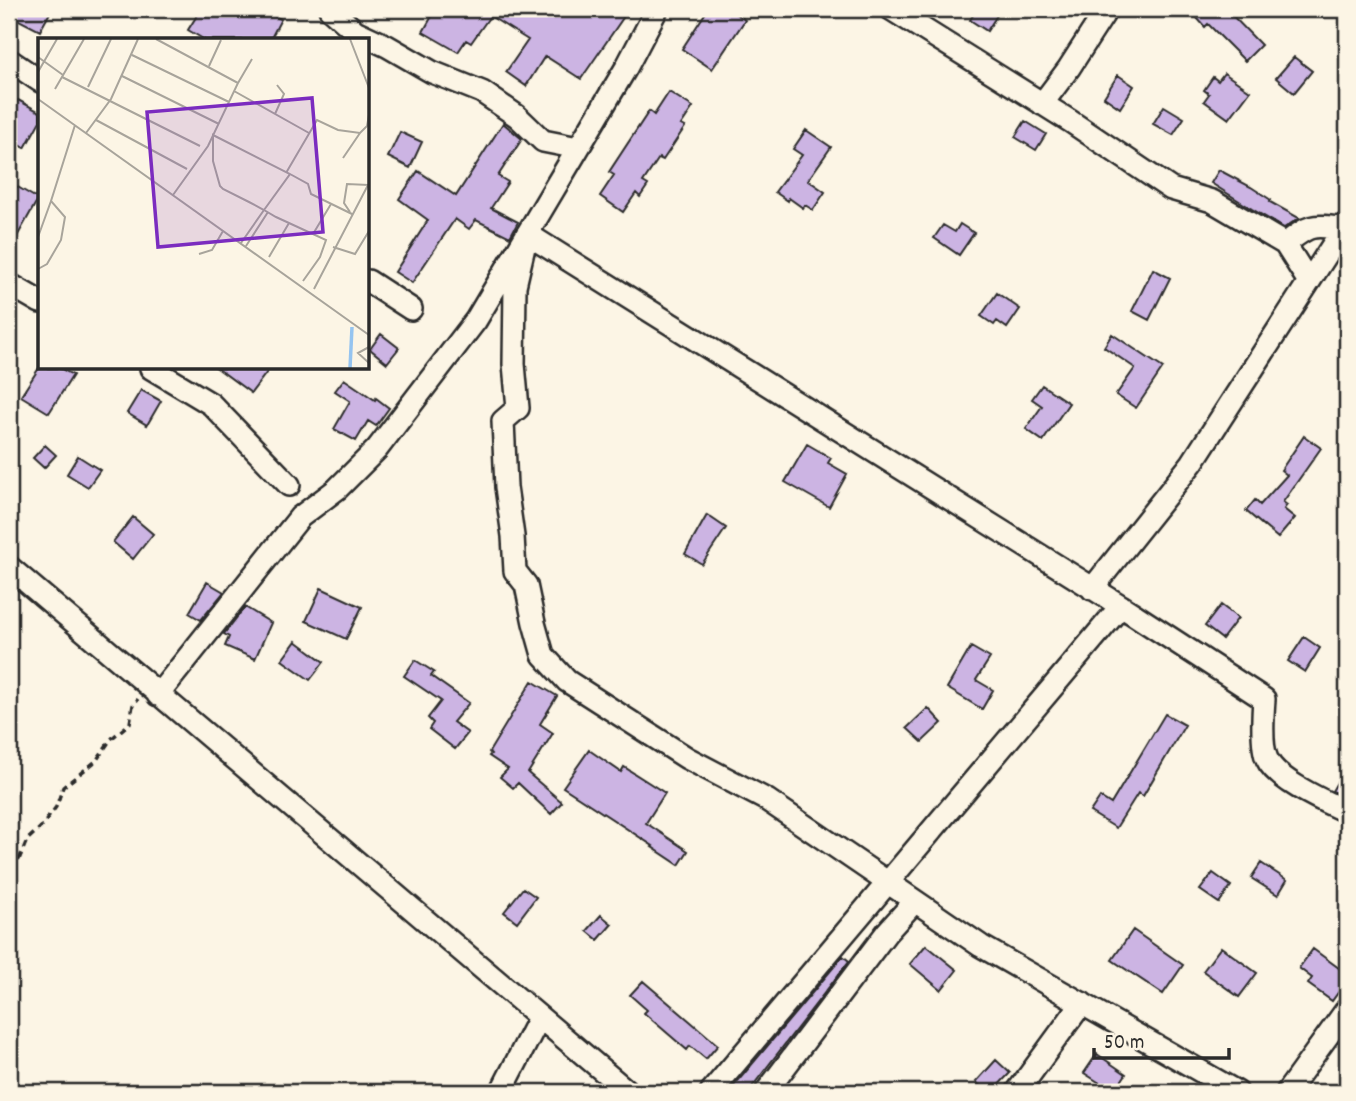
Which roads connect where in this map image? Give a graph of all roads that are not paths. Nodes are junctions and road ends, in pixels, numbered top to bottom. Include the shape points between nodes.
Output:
1 (330, 9) edge
2 (657, 9) edge
3 (891, 9) edge
4 (1107, 9) edge
5 (9, 60) edge
6 (38, 81) edge
7 (1042, 104) junction
8 (578, 148) junction
9 (1345, 226) edge
10 (527, 234) junction
11 (1285, 244) junction
12 (369, 282) edge
13 (1309, 282) junction
14 (9, 284) edge
15 (38, 301) edge
16 (411, 309) dead end
17 (153, 369) edge
18 (289, 485) dead end
19 (9, 567) edge
20 (1093, 589) junction
21 (1121, 606) junction
22 (153, 691) junction
23 (1347, 812) edge
24 (888, 882) junction
25 (915, 901) junction
26 (1082, 1003) junction
27 (1347, 1009) edge
28 (540, 1018) junction
29 (501, 1092) edge
30 (628, 1092) edge
31 (711, 1092) edge
32 (766, 1092) edge
33 (1017, 1092) edge
34 (1237, 1092) edge
35 (1287, 1092) edge

1 - 8 street via 355,31 432,72 482,92 543,141
2 - 8 street
3 - 7 street
4 - 7 street
5 - 6 street
7 - 11 street via 1171,189 1212,201
8 - 10 street
9 - 11 street via 1306,227
9 - 13 street
10 - 20 street
10 - 22 street via 476,320 377,449 337,489 300,517
10 - 24 street via 515,286 517,408 503,421 503,445 514,571 526,585 544,655 567,681 687,758 767,800
11 - 13 street
12 - 16 street
13 - 20 street via 1192,463
14 - 15 street
17 - 18 street via 211,404
19 - 22 street
20 - 21 street
21 - 23 street via 1264,699 1266,758 1284,778
21 - 24 street
22 - 28 street
24 - 25 street
24 - 31 street
25 - 26 street via 992,953
25 - 32 street
26 - 33 street
26 - 34 street
27 - 35 street
28 - 29 street
28 - 30 street

